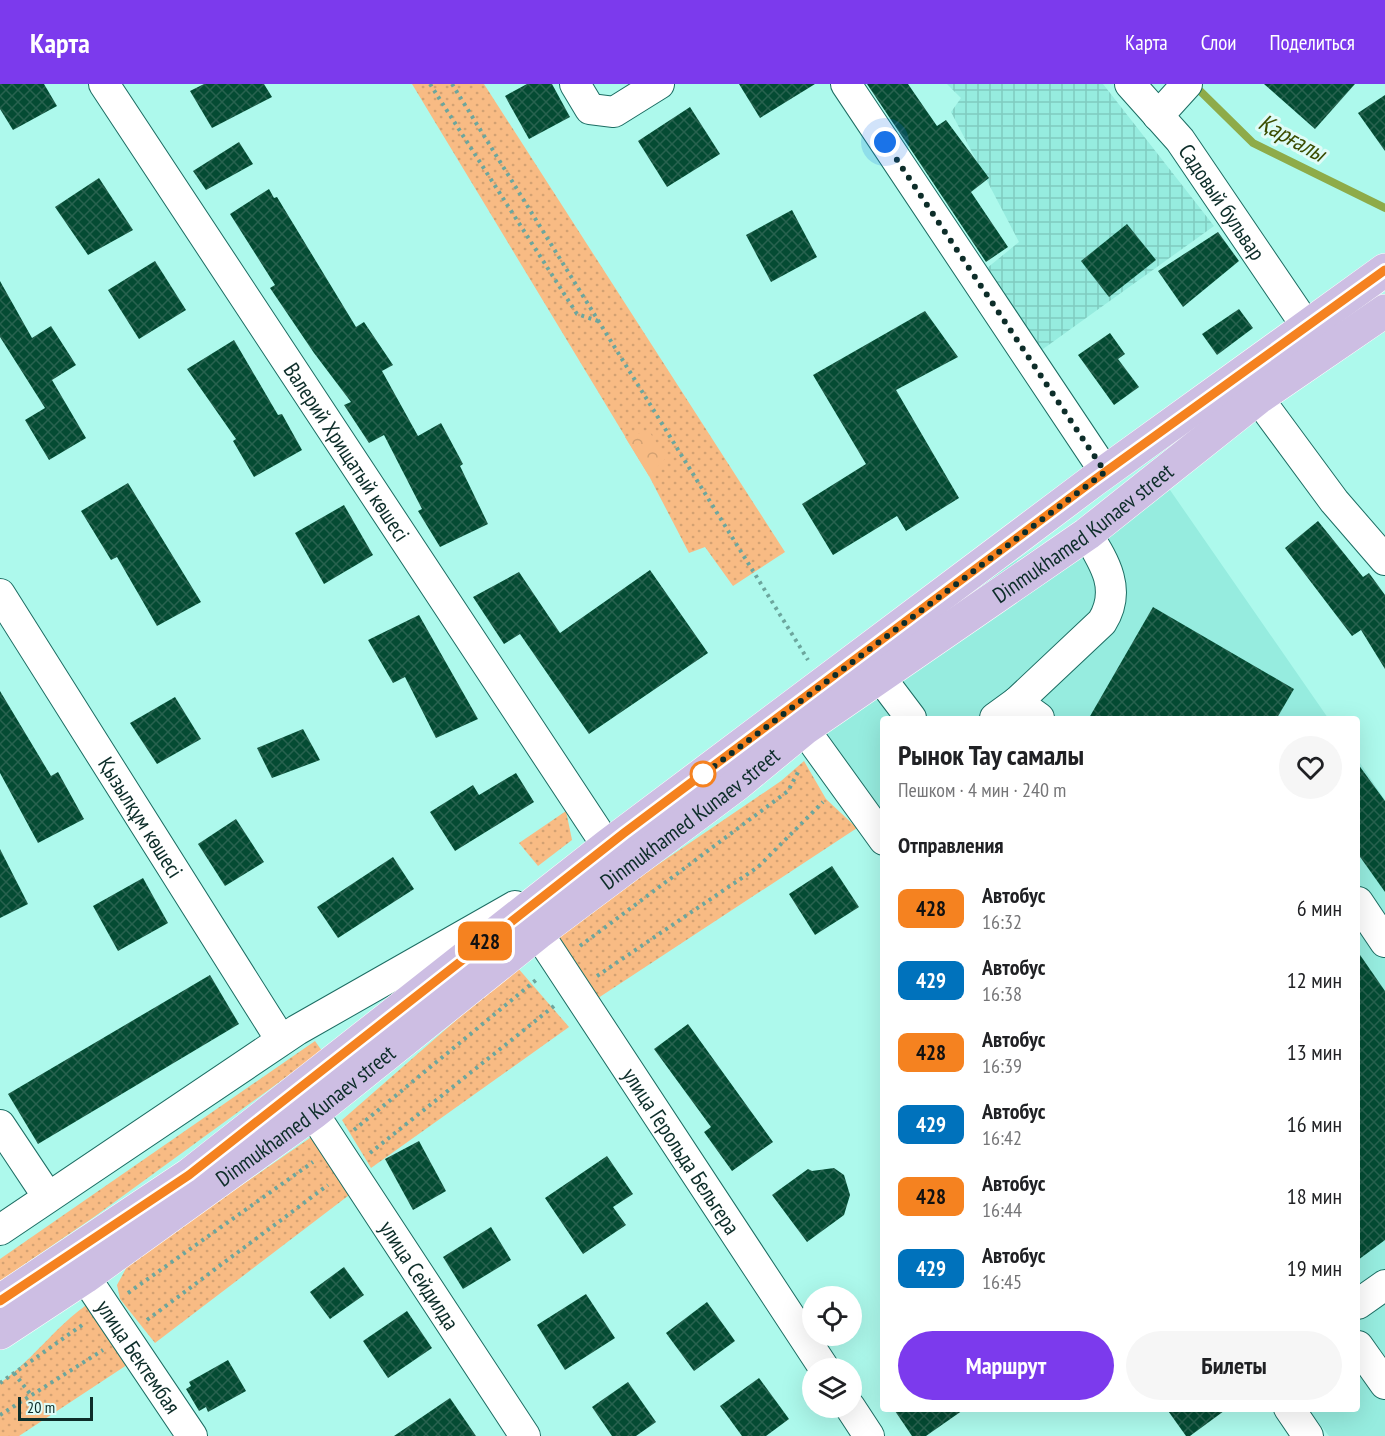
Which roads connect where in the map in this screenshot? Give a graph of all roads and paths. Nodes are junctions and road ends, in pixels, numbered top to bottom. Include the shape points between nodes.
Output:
1 (104, 84) edge
2 (430, 84) edge
3 (452, 84) edge
4 (575, 84) edge
5 (659, 84) edge
6 (846, 84) edge
7 (1130, 84) edge
8 (1187, 84) edge
9 (1158, 116) junction
10 (1385, 270) edge
11 (1385, 311) edge
12 (599, 321) junction
13 (1307, 327) junction
14 (1258, 398) junction
15 (1105, 472) junction
16 (1087, 534) junction
17 (1385, 560) edge
18 (0, 594) edge
19 (809, 661) dead end
20 (871, 665) junction
21 (1009, 715) edge
22 (909, 716) edge
23 (809, 735) junction
24 (826, 799) dead end
25 (598, 834) junction
26 (880, 834) edge
27 (564, 879) junction
28 (1360, 905) edge
29 (538, 933) junction
30 (1385, 942) edge
31 (557, 962) junction
32 (576, 991) junction
33 (281, 1040) junction
34 (313, 1113) junction
35 (0, 1125) edge
36 (342, 1157) junction
37 (48, 1197) junction
38 (0, 1230) edge
39 (85, 1277) junction
40 (1385, 1285) edge
41 (0, 1301) edge
42 (1360, 1303) edge
43 (106, 1309) junction
44 (0, 1333) edge
45 (125, 1336) junction
46 (1360, 1349) edge
47 (817, 1358) edge
48 (14, 1373) junction
49 (0, 1383) edge
50 (1385, 1383) edge
51 (31, 1395) junction
52 (1292, 1412) edge
53 (0, 1415) edge
54 (192, 1436) edge
55 (525, 1436) edge
56 (1308, 1436) edge

1 - 25 street, Валерий Хрищатый көшесі
2 - 12 path via 578,314
3 - 12 path
4 - 5 street via 590,110 614,112
6 - 15 street
7 - 9 street, Садовый бульвар
8 - 9 street
9 - 13 street, Садовый бульвар via 1180,140
10 - 13 main road, Dinmukhamed Kunaev street
11 - 14 main road, Dinmukhamed Kunaev street
12 - 19 path
13 - 15 main road, Dinmukhamed Kunaev street
14 - 16 main road, Dinmukhamed Kunaev street
14 - 17 street via 1334,501
15 - 20 main road, Dinmukhamed Kunaev street
16 - 20 main road, Dinmukhamed Kunaev street
16 - 21 street via 1111,577 1110,608 1102,622
18 - 33 street, Қызылқұм көшесі
20 - 22 street
20 - 23 main road, Dinmukhamed Kunaev street
20 - 25 main road, Dinmukhamed Kunaev street
23 - 26 street
23 - 29 main road, Dinmukhamed Kunaev street
23 - 31 path via 788,791
24 - 32 path via 758,867
25 - 27 main road, Dinmukhamed Kunaev street
27 - 33 street
27 - 41 main road, Dinmukhamed Kunaev street via 189,1175
28 - 30 street
29 - 31 street, улица Герольда Бельгера
29 - 34 main road, Dinmukhamed Kunaev street
31 - 32 street, улица Герольда Бельгера
31 - 36 path
32 - 36 path
32 - 47 street, улица Герольда Бельгера
33 - 37 street
34 - 36 street, улица Сейдилда
34 - 39 main road, Dinmukhamed Kunaev street
35 - 37 street
36 - 43 path
36 - 45 path
36 - 55 street, улица Сейдилда
37 - 38 street
39 - 43 street, улица Бектембая
39 - 44 main road, Dinmukhamed Kunaev street
40 - 42 street
43 - 45 street, улица Бектембая
43 - 48 path
45 - 51 path
45 - 54 street, улица Бектембая
46 - 50 street
48 - 49 path
48 - 51 path
51 - 53 path
52 - 56 street

